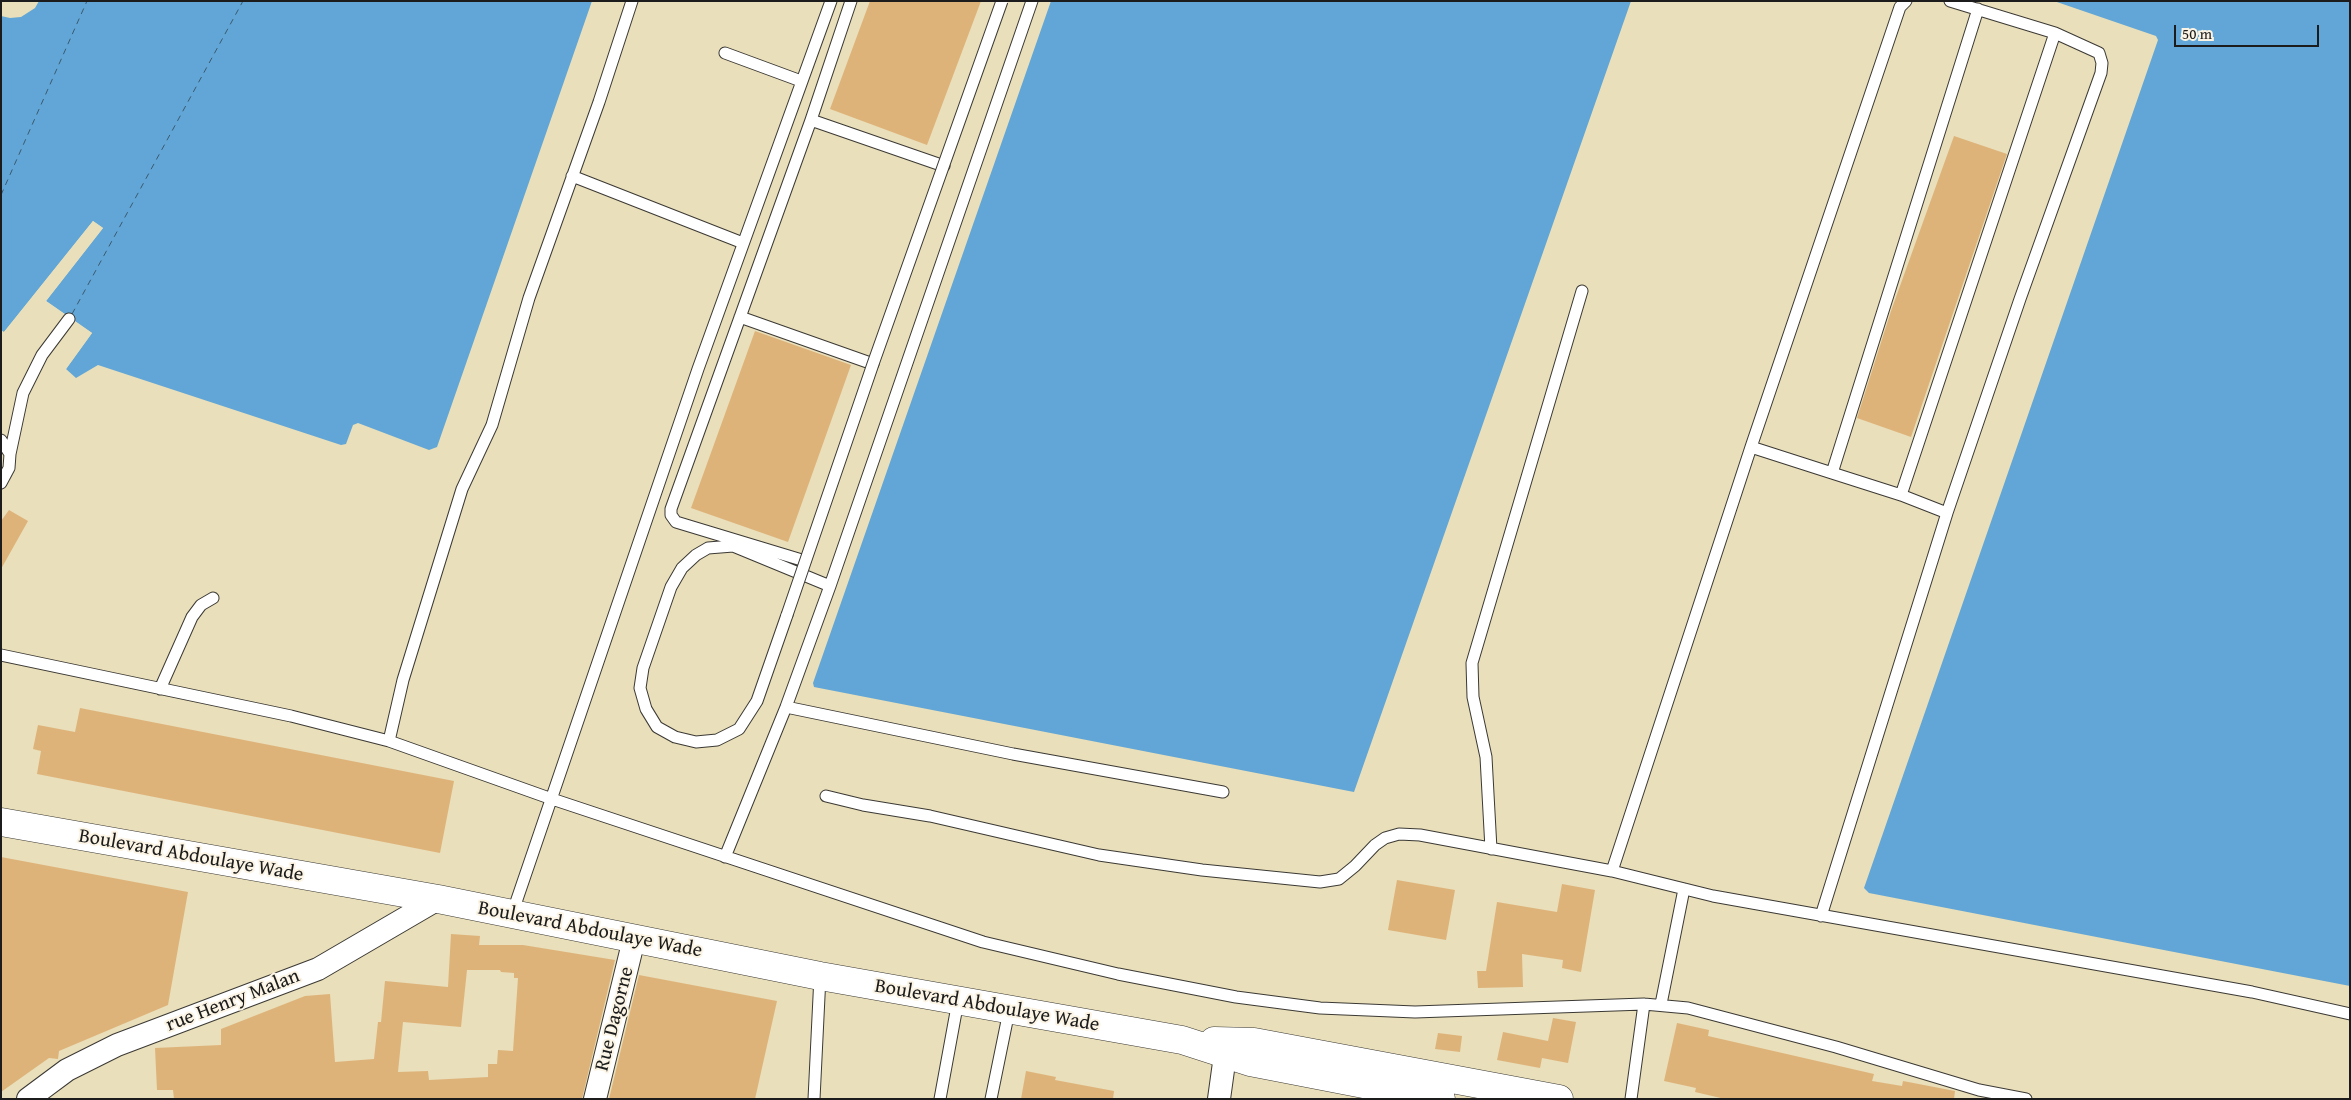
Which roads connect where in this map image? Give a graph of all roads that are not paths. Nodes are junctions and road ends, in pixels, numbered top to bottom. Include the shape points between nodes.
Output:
1 (632, 1) edge
2 (831, 1) edge
3 (851, 1) edge
4 (1002, 1) edge
5 (1032, 1) edge
6 (1906, 1) edge
7 (1950, 1) edge
8 (1978, 9) junction
9 (2055, 33) junction
10 (725, 53) dead end
11 (801, 81) junction
12 (811, 120) junction
13 (944, 166) junction
14 (572, 176) junction
15 (743, 242) junction
16 (1582, 292) dead end
17 (740, 317) junction
18 (69, 319) dead end
19 (873, 364) junction
20 (1, 440) edge
21 (1751, 447) junction
22 (10, 454) junction
23 (1832, 473) junction
24 (1, 483) edge
25 (1901, 495) junction
26 (1947, 513) junction
27 (806, 561) junction
28 (830, 586) junction
29 (213, 598) dead end
30 (1, 655) edge
31 (160, 689) junction
32 (786, 707) junction
33 (389, 741) junction
34 (1223, 792) dead end
35 (826, 796) dead end
36 (552, 799) junction
37 (7, 820) edge
38 (1491, 849) junction
39 (725, 857) junction
40 (1612, 871) junction
41 (1684, 889) junction
42 (438, 899) junction
43 (512, 914) junction
44 (1821, 916) junction
45 (634, 939) junction
46 (820, 976) junction
47 (958, 1001) junction
48 (1644, 1004) junction
49 (1661, 1004) junction
50 (1009, 1011) junction
51 (2350, 1014) edge
52 (1225, 1047) junction
53 (28, 1099) edge
54 (595, 1099) edge
55 (814, 1099) edge
56 (940, 1099) edge
57 (991, 1099) edge
58 (1219, 1099) edge
59 (1442, 1099) edge
60 (1559, 1099) edge
61 (1632, 1099) edge
62 (2026, 1099) edge

1 - 14 lane
2 - 11 lane
3 - 12 lane
4 - 13 lane, bridge
5 - 28 lane
6 - 21 lane via 1900,7
7 - 8 lane
8 - 9 lane
8 - 23 lane
9 - 25 lane
9 - 26 lane via 2099,53 2101,73
10 - 11 lane
11 - 15 lane
12 - 13 lane
12 - 17 lane
13 - 19 lane, bridge
14 - 15 lane
14 - 33 lane via 529,298 492,425 462,489 403,680
15 - 36 lane
16 - 38 lane via 1472,662 1473,697 1486,756
17 - 19 lane
17 - 27 lane via 671,515 676,522
18 - 22 lane via 42,355 22,393
19 - 27 lane, bridge
20 - 22 lane
21 - 23 lane
21 - 40 lane
22 - 24 lane via 9,468
23 - 25 lane
25 - 26 lane
26 - 44 lane
27 - 28 lane, bridge via 802,570 799,579 787,615 757,701 739,729 717,740 696,742 674,737 657,727 646,709 640,688 642,668 671,587 682,568 696,555 708,548 733,546 798,573 807,577 816,581
28 - 32 lane
29 - 31 lane via 201,605 192,617
30 - 31 lane
31 - 33 lane via 291,716
32 - 34 lane via 1013,754
32 - 39 lane
33 - 36 lane
35 - 38 lane via 1099,855 1320,882 1339,879 1375,845 1399,834
36 - 39 lane
36 - 43 lane
37 - 42 street, Boulevard Abdoulaye Wade
38 - 40 lane
39 - 48 lane via 983,942 1118,974 1236,997 1320,1008 1415,1012
40 - 41 lane
41 - 44 lane
41 - 49 lane
42 - 43 street, Boulevard Abdoulaye Wade
42 - 53 street, rue Henry Malan via 318,969 118,1045 67,1070
43 - 45 street, Boulevard Abdoulaye Wade
44 - 51 lane via 2252,992
45 - 46 street, Boulevard Abdoulaye Wade
45 - 54 street, Rue Dagorne
46 - 47 street, Boulevard Abdoulaye Wade
46 - 55 lane
47 - 50 street, Boulevard Abdoulaye Wade
47 - 56 lane
48 - 49 lane
48 - 61 lane
49 - 62 lane via 1733,1018 1979,1090
50 - 52 street, Boulevard Abdoulaye Wade
50 - 57 lane
52 - 58 street
52 - 59 street, Boulevard Abdoulaye Wade via 1250,1062
52 - 60 street, Boulevard Abdoulaye Wade via 1254,1042

